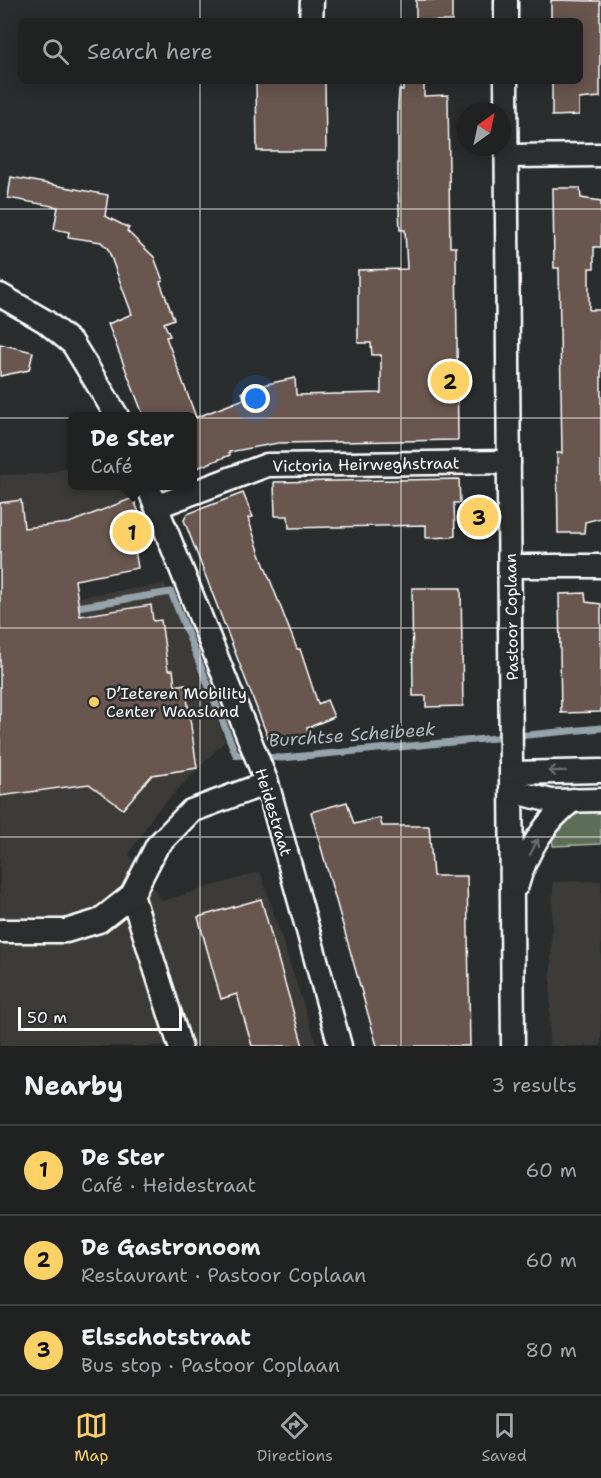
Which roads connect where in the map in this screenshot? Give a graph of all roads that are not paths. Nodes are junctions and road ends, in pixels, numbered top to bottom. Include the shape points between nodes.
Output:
1 (312, 0) edge
2 (506, 0) edge
3 (311, 18) edge
4 (506, 18) edge
5 (506, 84) edge
6 (506, 102) edge
7 (601, 155) edge
8 (507, 156) edge
9 (511, 156) edge
10 (0, 295) edge
11 (114, 412) edge
12 (509, 462) junction
13 (150, 490) edge
14 (158, 506) junction
15 (510, 566) junction
16 (601, 566) edge
17 (601, 771) edge
18 (512, 782) junction
19 (267, 783) junction
20 (573, 800) junction
21 (601, 800) edge
22 (132, 895) junction
23 (513, 901) junction
24 (0, 931) edge
25 (180, 1046) edge
26 (340, 1046) edge
27 (513, 1046) edge

1 - 3 street
2 - 4 street
5 - 6 street, Pastoor Coplaan
7 - 9 street
8 - 12 street, Pastoor Coplaan
10 - 11 street via 45,321 73,344
12 - 14 street, Victoria Heirweghstraat via 267,465
12 - 15 street, Pastoor Coplaan
13 - 14 street, Heidestraat
14 - 19 street, Heidestraat
15 - 16 street
15 - 18 street, Pastoor Coplaan
17 -> 18 street
18 - 20 street via 551,801
18 - 23 street, Pastoor Coplaan
19 - 22 street via 191,811 157,846
19 - 26 street, Heidestraat
20 - 21 street
23 -> 20 street via 521,872 537,839
22 - 24 street via 99,921 66,931
22 - 25 street
23 - 27 street, Pastoor Coplaan

